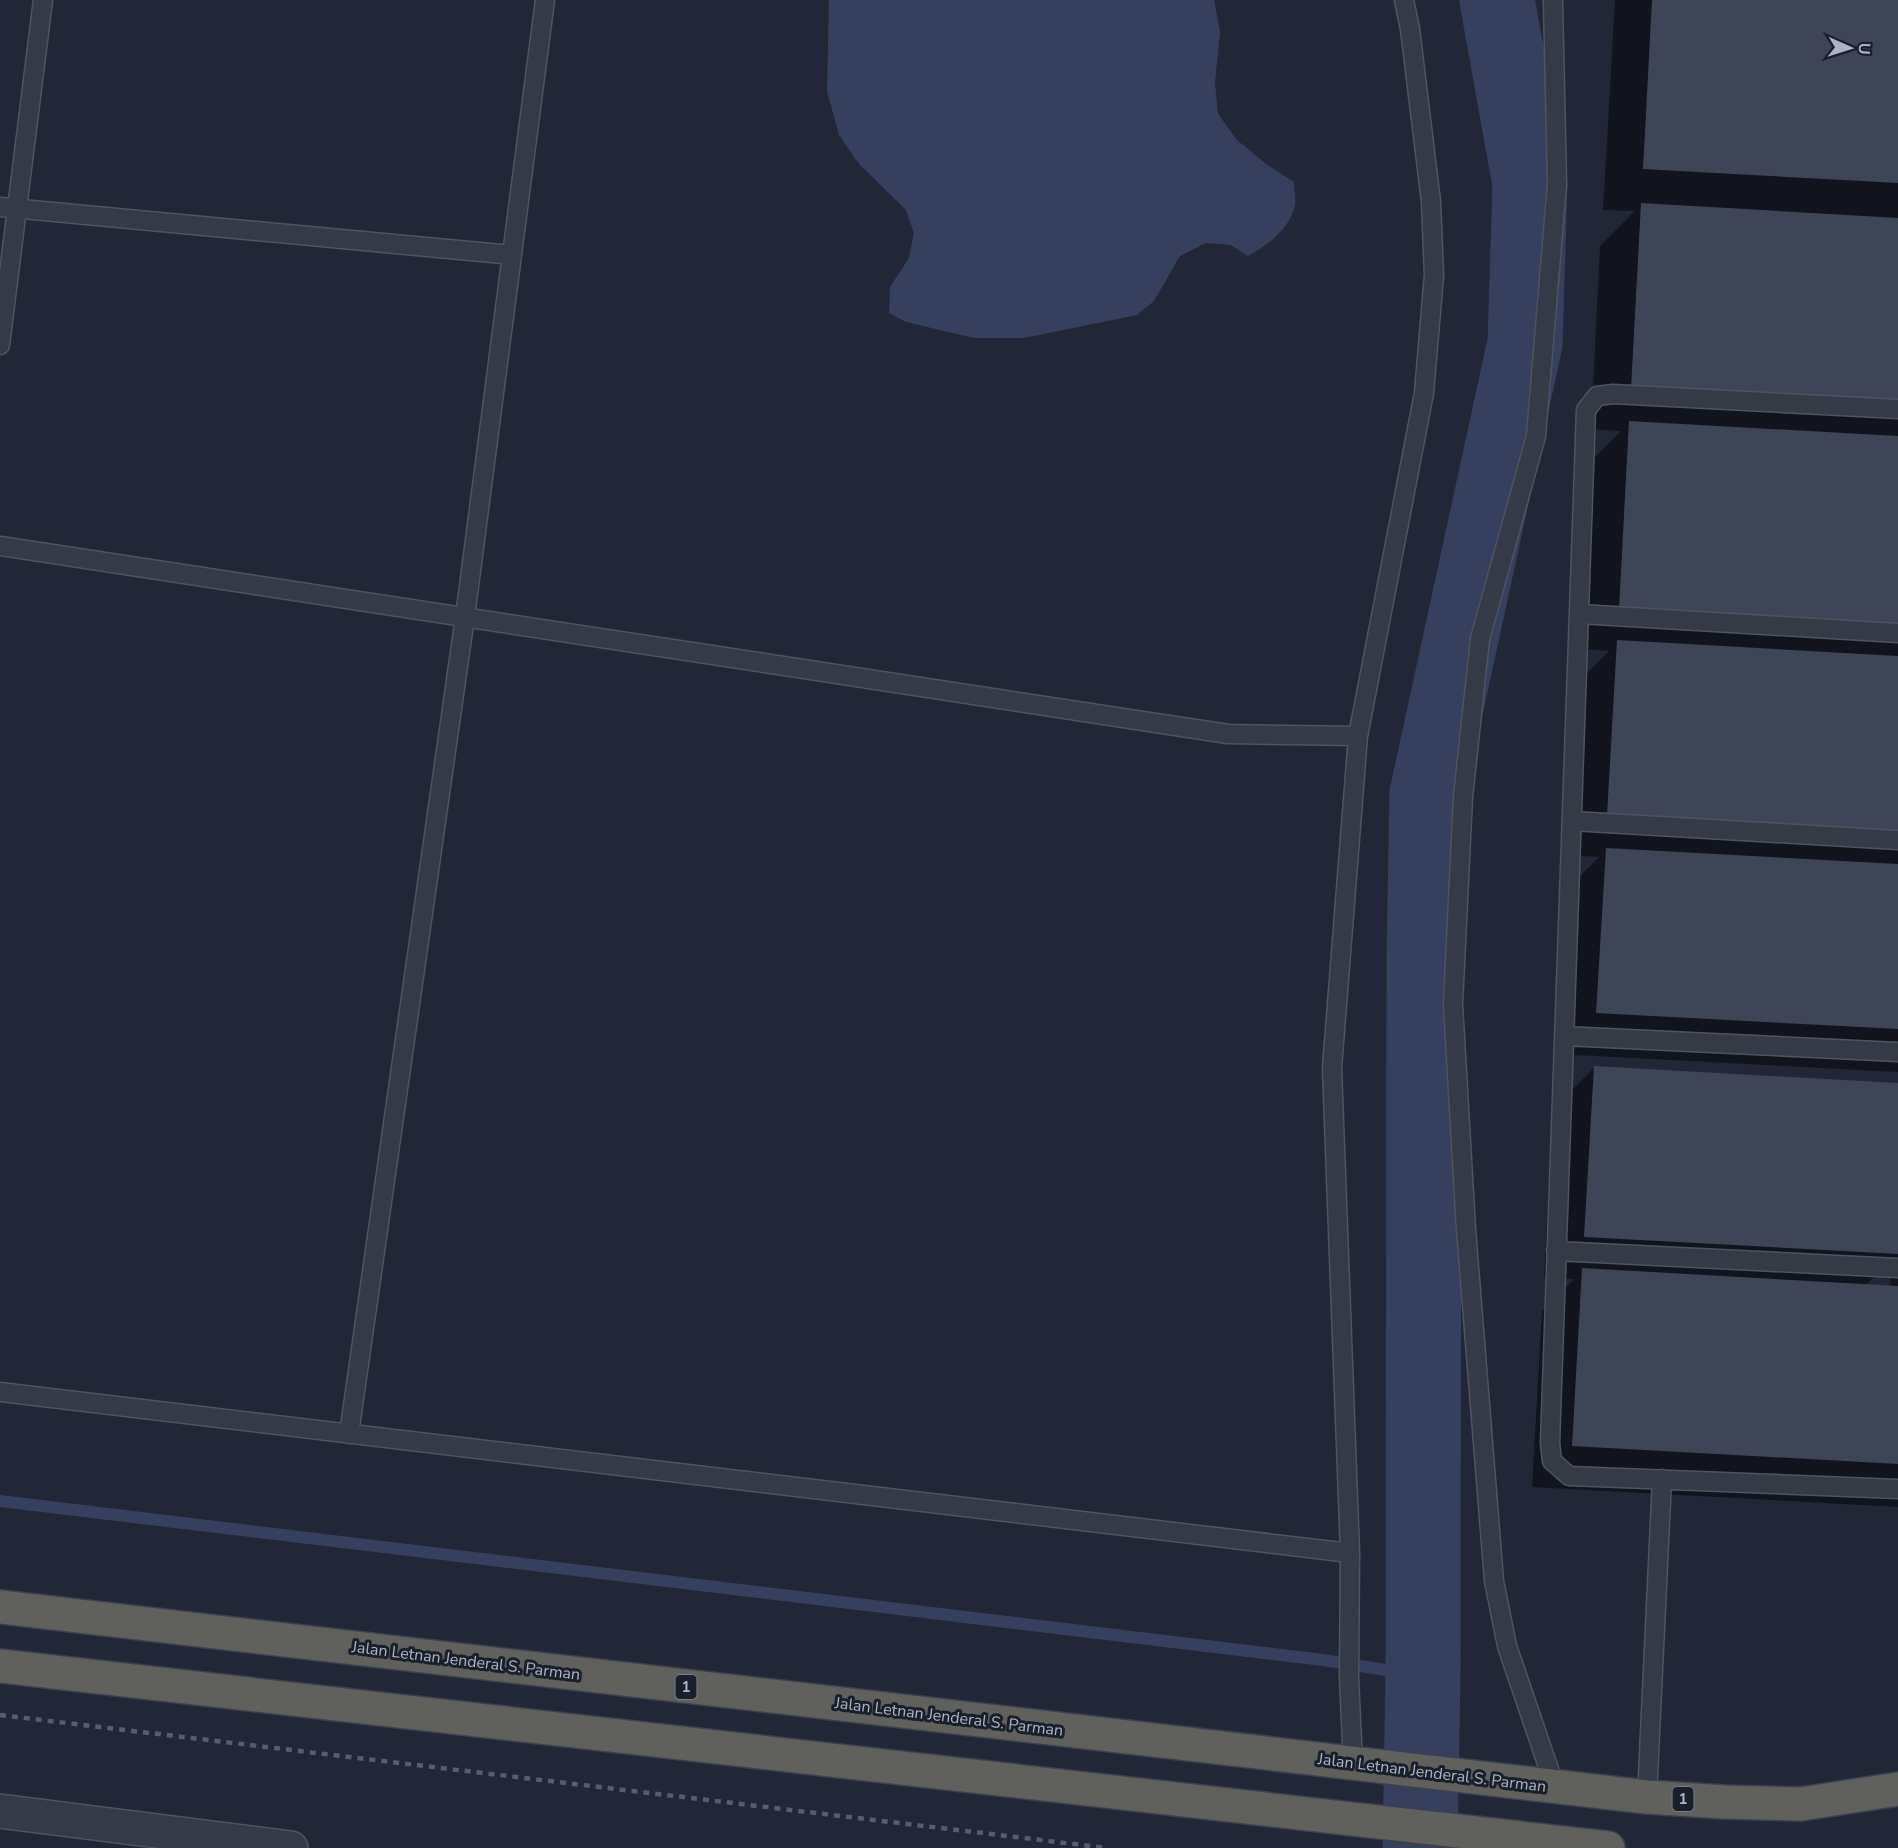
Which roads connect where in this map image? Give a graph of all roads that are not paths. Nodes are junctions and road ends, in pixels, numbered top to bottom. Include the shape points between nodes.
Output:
1 (43, 0) edge
2 (545, 0) edge
3 (1404, 0) edge
4 (1553, 0) edge
5 (8, 208) edge
6 (512, 255) junction
7 (0, 345) edge
8 (1898, 409) edge
9 (0, 546) edge
10 (1580, 614) junction
11 (465, 617) junction
12 (1898, 633) edge
13 (1358, 736) junction
14 (1572, 821) junction
15 (1898, 840) edge
16 (1564, 1036) junction
17 (1898, 1052) edge
18 (1556, 1251) junction
19 (1898, 1268) edge
20 (0, 1392) edge
21 (349, 1434) junction
22 (1662, 1479) junction
23 (1898, 1488) edge
24 (1350, 1553) junction
25 (0, 1607) edge
26 (0, 1666) edge
27 (1363, 1765) junction
28 (1555, 1787) junction
29 (1898, 1789) edge
30 (1647, 1797) junction
31 (0, 1811) edge
32 (291, 1848) edge
33 (1608, 1848) edge

1 - 5 lane
2 - 6 lane
3 - 13 lane via 1431,202 1434,275 1424,393
4 - 28 lane via 1557,184 1536,436 1480,639 1463,797 1453,1004 1494,1581 1507,1646
5 - 6 lane
5 - 7 lane
6 - 11 lane
8 - 10 lane via 1597,396 1586,410
9 - 11 lane
10 - 12 lane
10 - 14 lane
11 - 13 lane via 1228,734
11 - 21 lane
13 - 24 lane via 1332,1068
14 - 15 lane
14 - 16 lane
16 - 17 lane
16 - 18 lane
18 - 19 lane
18 - 22 lane via 1552,1461 1569,1476
20 - 21 lane
21 - 24 lane
22 - 23 lane
22 - 30 lane
24 - 27 lane via 1349,1678
25 - 27 highway, Jalan Letnan Jenderal S. Parman / 1
26 - 33 highway
27 - 28 highway, Jalan Letnan Jenderal S. Parman / 1
28 - 30 highway, Jalan Letnan Jenderal S. Parman / 1
29 - 30 highway, Jalan Letnan Jenderal S. Parman / 1 via 1801,1804
31 - 32 street

